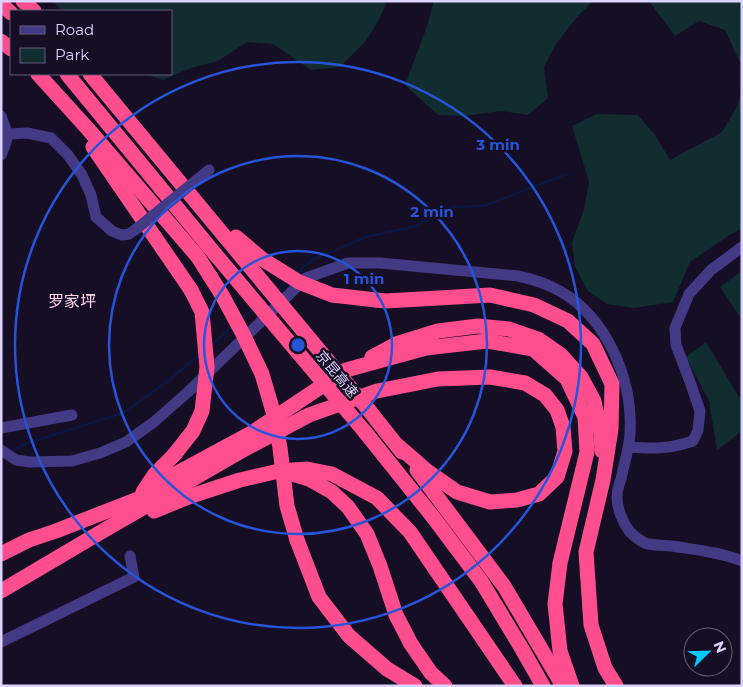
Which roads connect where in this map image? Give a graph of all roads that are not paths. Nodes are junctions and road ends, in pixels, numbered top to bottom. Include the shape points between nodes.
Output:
1 (23, 1) edge
2 (33, 10) edge
3 (39, 75) edge
4 (68, 75) edge
5 (91, 75) edge
6 (55, 93) junction
7 (1, 116) edge
8 (9, 134) junction
9 (1, 155) edge
10 (209, 170) dead end
11 (231, 238) junction
12 (742, 247) edge
13 (346, 370) junction
14 (72, 415) dead end
15 (1, 428) edge
16 (397, 445) junction
17 (629, 447) junction
18 (1, 450) edge
19 (279, 471) junction
20 (603, 480) junction
21 (138, 499) junction
22 (101, 532) junction
23 (1, 554) edge
24 (130, 556) dead end
25 (742, 561) edge
26 (1, 591) edge
27 (1, 642) edge
28 (415, 686) edge
29 (445, 686) edge
30 (515, 686) edge
31 (543, 686) edge
32 (563, 686) edge
33 (572, 686) edge
34 (616, 686) edge

1 - 2 highway
3 - 6 highway
4 - 31 highway, 京昆高速, bridge via 433,517 481,581
5 - 11 highway, 京昆高速 via 201,207
6 - 21 highway, bridge via 192,290 202,312 208,367 202,411 192,431
6 - 28 highway, bridge via 198,257 210,276 262,374 274,415 287,506 319,597 348,636 387,669
7 - 8 street
8 - 9 street
8 - 10 street, bridge via 27,133 51,138 82,175 96,217 118,234 129,234
11 - 16 highway, 京昆高速, bridge
11 - 20 highway, bridge via 299,282 332,295 386,301 490,295 534,305 568,321 593,344 612,384 612,429
12 - 17 street via 711,270 689,294 675,328 676,345 700,411 693,442 655,449
13 - 20 highway via 396,344 438,331 478,326 509,329 538,339 561,355 582,376 594,401 601,434
13 - 21 highway via 253,432 166,479
13 - 33 highway via 426,348 487,340 533,349 567,379 585,417 587,452 560,563 555,604 560,651
14 - 15 street
16 - 22 highway via 457,492 490,502 539,494 557,477 565,451 563,427 557,410 545,395 525,383 490,377 438,379 377,392 309,415
16 - 32 highway, 京昆高速 via 504,586
17 - 18 street via 629,404 619,364 595,321 566,295 540,282 518,276 348,263 306,278 188,392 131,439 72,461 16,460
17 - 25 street via 616,496 620,515 631,533 646,543
19 - 22 highway via 191,496
19 - 29 highway via 309,479 332,492 348,507 367,534 396,615 411,644 431,673
19 - 30 highway via 307,469 332,474 376,498 410,532
20 - 34 highway via 586,552 591,625
21 - 23 highway via 29,540
22 - 26 highway
24 - 27 street via 134,577

